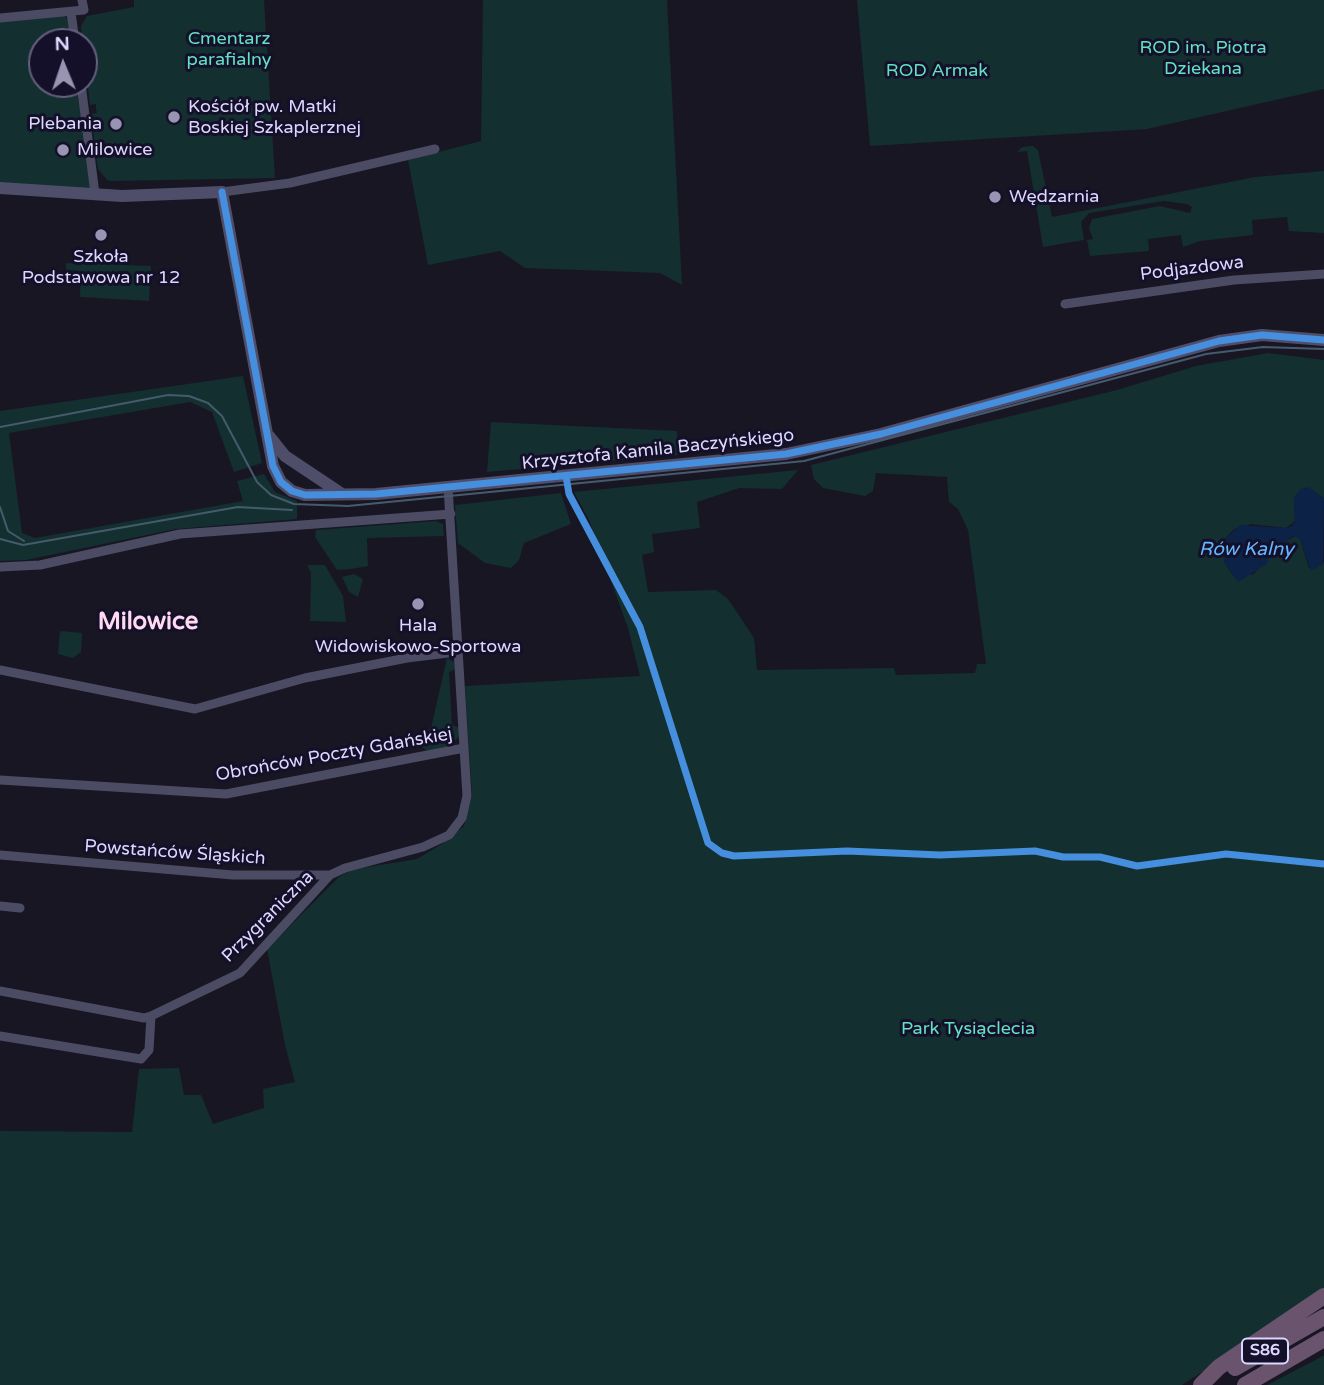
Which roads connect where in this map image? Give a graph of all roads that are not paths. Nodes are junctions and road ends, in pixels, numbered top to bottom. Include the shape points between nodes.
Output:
1 (82, 0) edge
2 (71, 12) junction
3 (0, 18) edge
4 (73, 28) edge
5 (83, 98) edge
6 (435, 149) dead end
7 (0, 188) edge
8 (222, 192) junction
9 (95, 194) junction
10 (1324, 274) edge
11 (1065, 304) dead end
12 (1324, 340) edge
13 (267, 432) junction
14 (448, 487) junction
15 (345, 495) junction
16 (451, 514) junction
17 (0, 568) edge
18 (456, 652) junction
19 (0, 670) edge
20 (464, 748) junction
21 (0, 779) edge
22 (0, 855) edge
23 (330, 875) junction
24 (0, 906) edge
25 (20, 908) dead end
26 (0, 991) edge
27 (151, 1016) junction
28 (0, 1036) edge
29 (1324, 1296) edge
30 (1324, 1317) edge
31 (1320, 1342) edge
32 (1203, 1385) edge
33 (1245, 1385) edge

1 - 2 street via 84,10
2 - 3 street
2 - 4 street
5 - 9 street
6 - 8 street via 290,183
7 - 9 street
8 - 9 street
8 - 13 street, Krzysztofa Kamila Baczyńskiego
10 - 11 street, Podjazdowa via 1234,279
12 - 14 street, Krzysztofa Kamila Baczyńskiego via 1262,335 1219,341 881,434 786,454
13 - 15 street, Krzysztofa Kamila Baczyńskiego via 285,456
13 - 15 street, Krzysztofa Kamila Baczyńskiego via 273,466 292,491
14 - 15 street, Krzysztofa Kamila Baczyńskiego
14 - 16 street, Powstańców Śląskich
16 - 17 street via 180,534 40,565
16 - 18 street, Powstańców Śląskich
18 - 19 street via 305,678 195,709
18 - 20 street, Powstańców Śląskich
20 - 21 street, Obrońców Poczty Gdańskiej via 226,794
20 - 23 street, Powstańców Śląskich via 465,808 449,835
22 - 23 street, Powstańców Śląskich via 233,875
23 - 27 street, Przygraniczna via 240,973
24 - 25 street
26 - 27 street
27 - 28 street via 149,1050 141,1059
29 - 32 highway via 1219,1367
30 - 32 highway, S86
31 - 33 highway, S86

